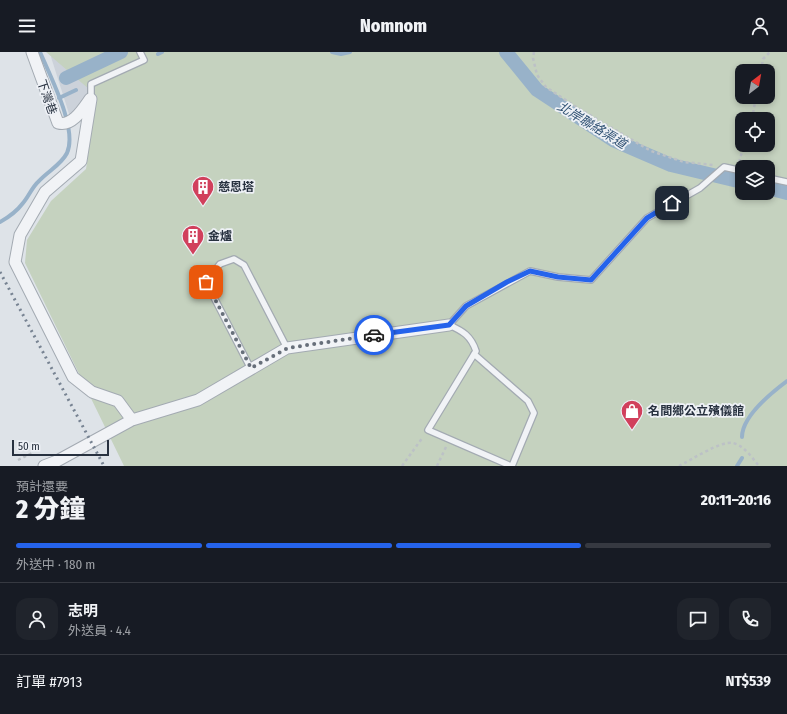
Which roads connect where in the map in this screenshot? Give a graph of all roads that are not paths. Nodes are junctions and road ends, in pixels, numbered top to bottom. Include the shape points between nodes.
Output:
1 (32, 52) edge
2 (140, 52) edge
3 (91, 99) junction
4 (735, 170) edge
5 (775, 179) edge
6 (787, 182) edge
7 (449, 325) junction
8 (288, 348) junction
9 (474, 354) junction
10 (251, 368) junction
11 (132, 420) junction
12 (44, 466) edge
13 (511, 466) edge

1 - 3 street, 下灣巷 via 56,120 60,124 74,120
2 - 3 lane via 144,60 91,84
3 - 11 street via 81,161 44,192 20,235 15,262 73,377 92,392 118,401
4 - 7 lane via 724,166 700,188 647,218 591,280 530,271 466,306
5 - 6 lane
7 - 8 street
7 - 9 lane via 464,331 473,341 476,350
8 - 10 street
8 - 10 lane via 244,265 234,259 220,264 206,282
9 - 13 lane via 528,401 534,413
9 - 13 lane via 428,430
10 - 11 street via 198,400
11 - 12 street

